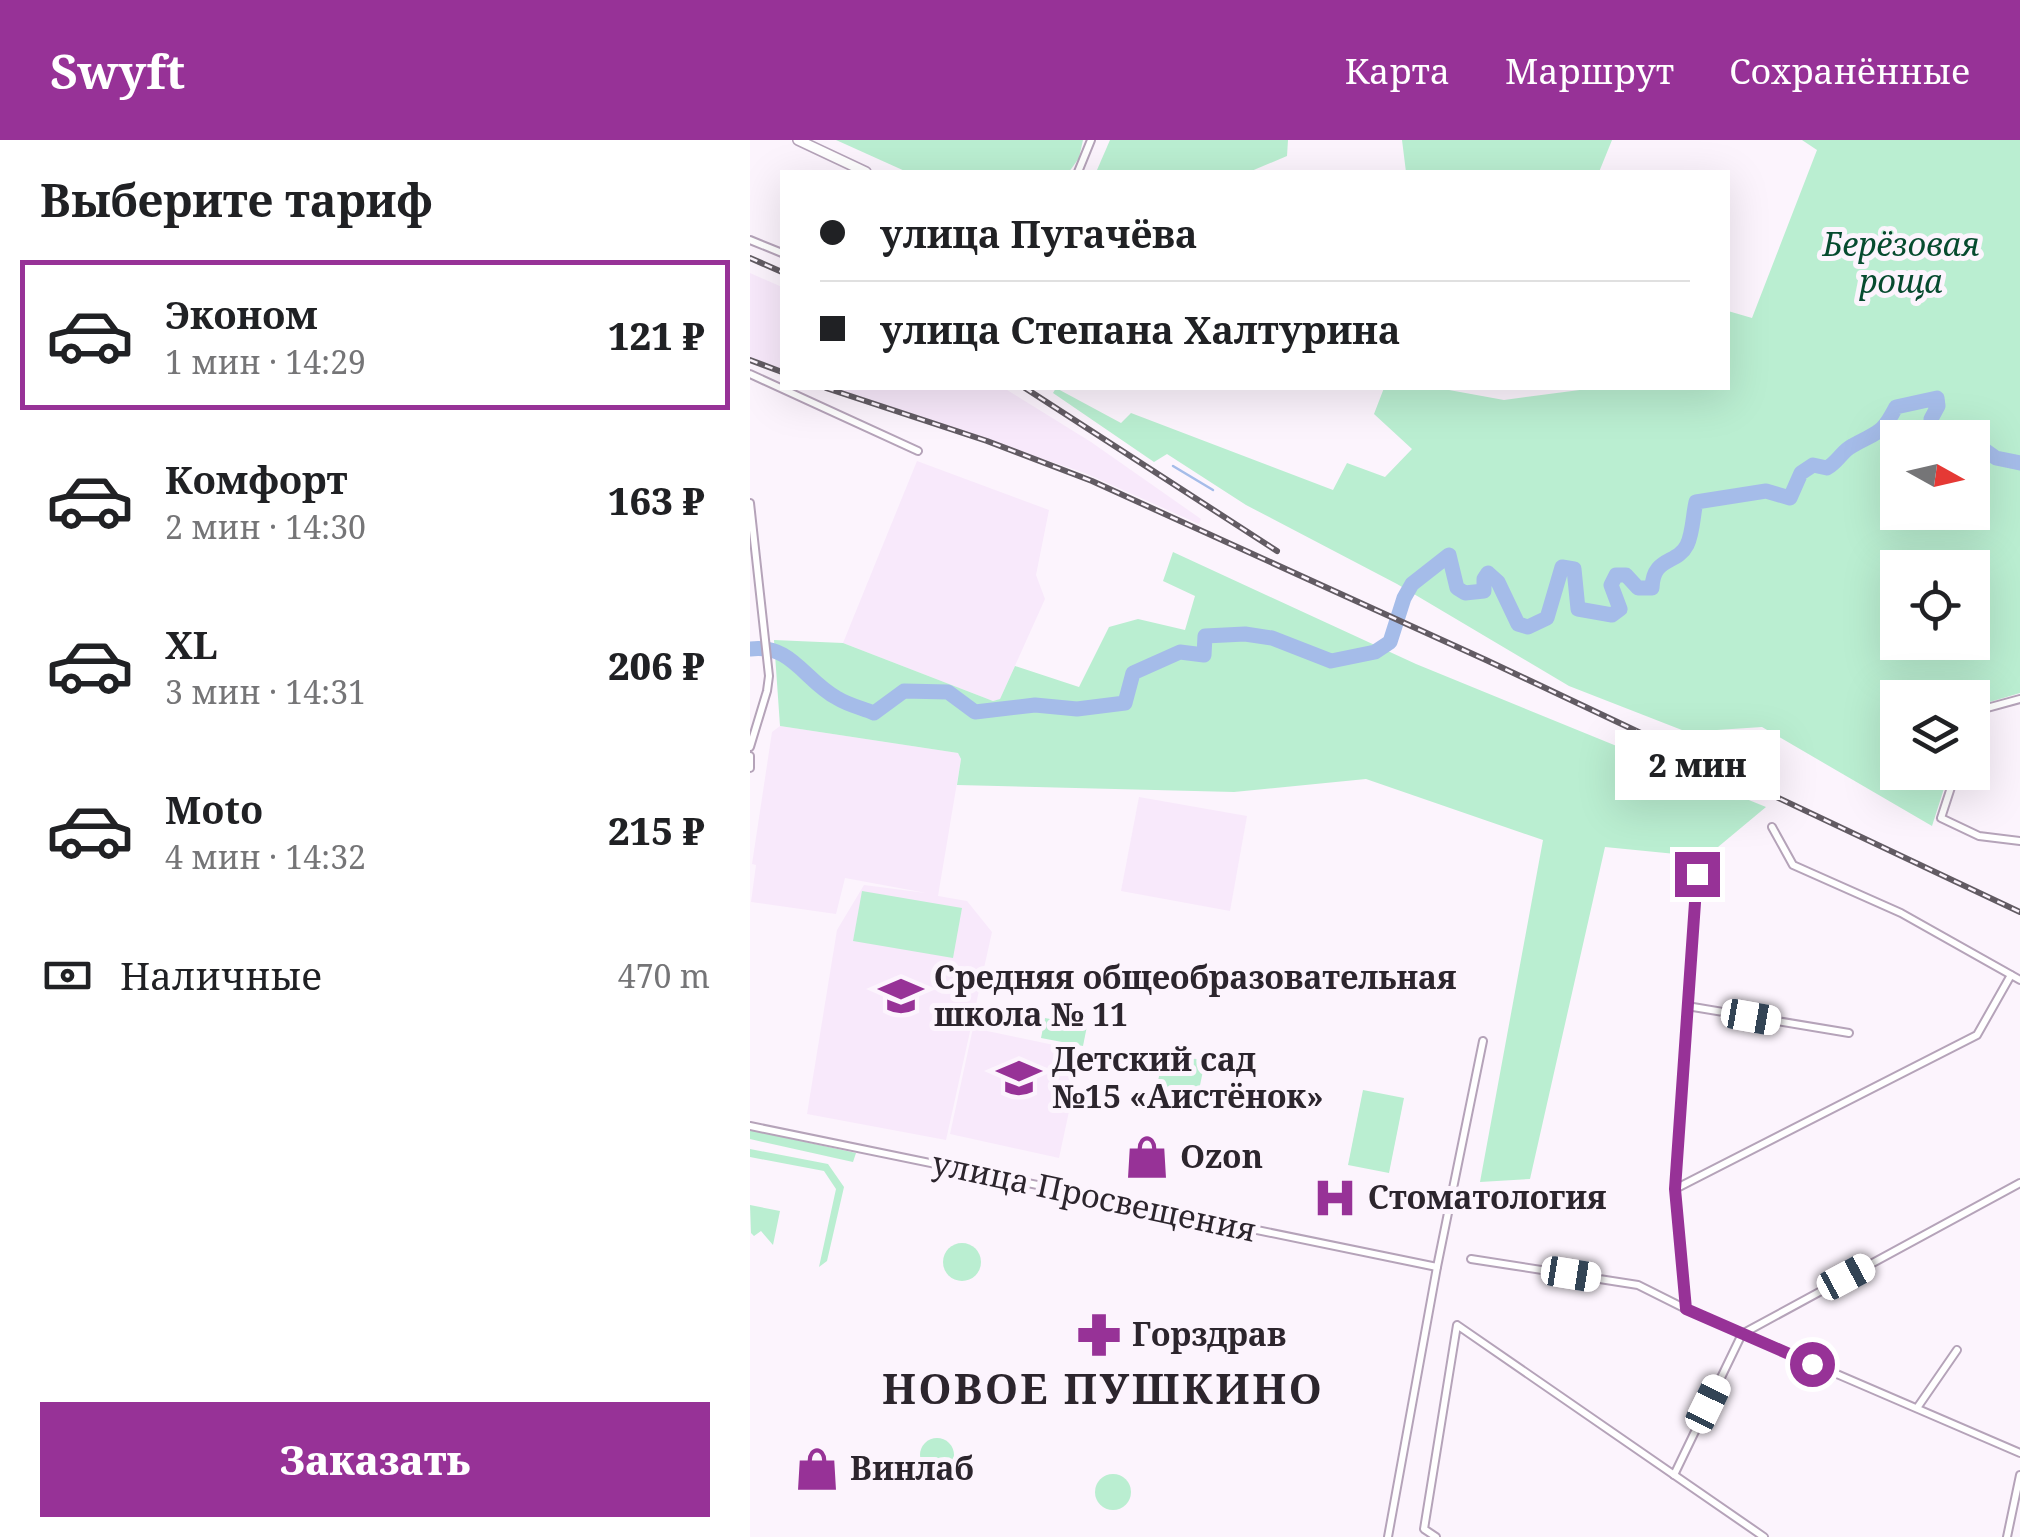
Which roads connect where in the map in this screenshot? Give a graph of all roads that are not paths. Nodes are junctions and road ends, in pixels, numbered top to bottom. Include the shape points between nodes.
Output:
1 (798, 140) edge
2 (1091, 140) edge
3 (862, 170) edge
4 (1079, 170) edge
5 (750, 240) edge
6 (780, 252) edge
7 (750, 374) edge
8 (780, 388) edge
9 (785, 390) edge
10 (918, 451) dead end
11 (750, 503) edge
12 (750, 584) edge
13 (760, 588) junction
14 (2020, 699) edge
15 (1990, 707) edge
16 (750, 747) edge
17 (750, 756) edge
18 (750, 768) edge
19 (1950, 790) edge
20 (1772, 827) dead end
21 (2020, 840) edge
22 (1697, 874) dead end
23 (2012, 975) junction
24 (2020, 980) edge
25 (1686, 1006) junction
26 (1848, 1033) dead end
27 (1483, 1040) dead end
28 (750, 1126) edge
29 (2020, 1183) edge
30 (1675, 1189) junction
31 (1471, 1259) dead end
32 (1437, 1267) junction
33 (1686, 1309) junction
34 (1742, 1334) junction
35 (1957, 1350) dead end
36 (1917, 1408) junction
37 (2020, 1453) edge
38 (1674, 1475) junction
39 (2020, 1475) edge
40 (1388, 1537) edge
41 (1436, 1537) edge
42 (1764, 1537) edge
43 (2007, 1537) edge

1 - 3 street
2 - 4 street
5 - 6 street
7 - 8 street
9 - 10 street
11 - 13 street
12 - 13 street
13 - 16 street via 768,691
14 - 15 street
17 - 18 street
19 - 21 street via 1941,818 1979,836
20 - 23 street via 1792,865 1902,913
22 - 25 street
23 - 24 street
23 - 30 street via 1978,1035
25 - 26 street
25 - 30 street
27 - 32 street
28 - 32 street, улица Просвещения
29 - 34 street
30 - 33 street
31 - 33 street via 1638,1285
32 - 40 street
33 - 34 street
34 - 36 street
34 - 38 street
35 - 36 street
36 - 37 street
38 - 41 street via 1457,1325 1424,1529
38 - 42 street
39 - 43 street

